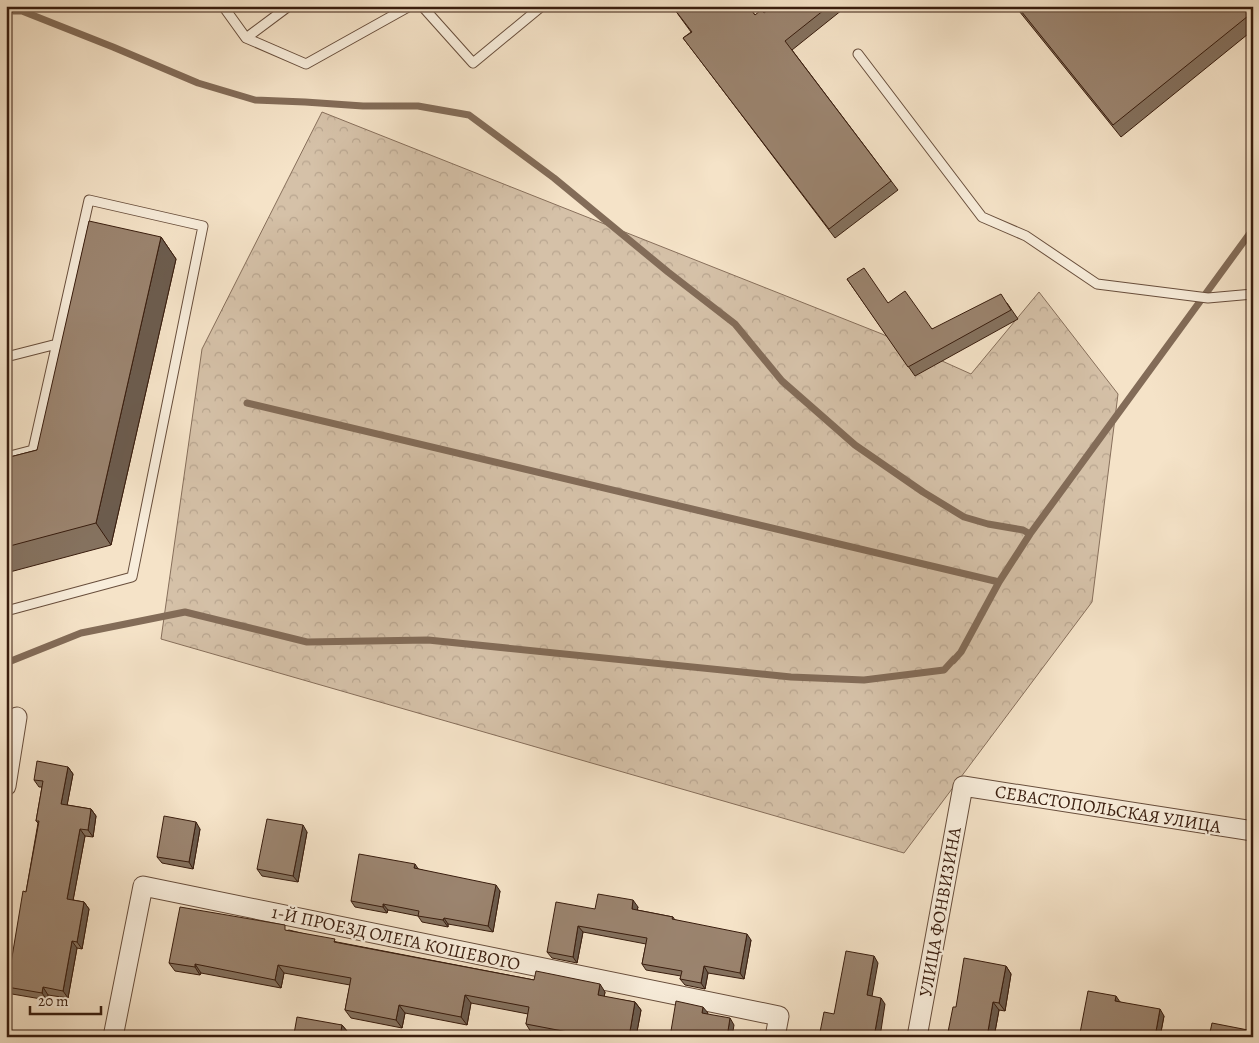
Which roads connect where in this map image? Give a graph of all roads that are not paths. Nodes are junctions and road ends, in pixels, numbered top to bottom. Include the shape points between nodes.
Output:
1 (223, 6) edge
2 (289, 6) edge
3 (410, 6) edge
4 (422, 6) edge
5 (542, 6) edge
6 (246, 38) junction
7 (858, 54) dead end
8 (1253, 294) edge
9 (57, 344) junction
10 (6, 356) edge
11 (6, 457) edge
12 (6, 611) edge
13 (17, 717) dead end
14 (6, 786) edge
15 (962, 786) joint
16 (1253, 831) edge
17 (113, 1037) edge
18 (775, 1037) edge
19 (917, 1037) edge

1 - 6 lane
2 - 6 lane
3 - 6 lane via 306,64
4 - 5 lane via 473,63
7 - 8 lane via 982,217 1026,236 1097,284 1208,298
9 - 10 lane
9 - 11 lane via 33,450
9 - 12 lane via 89,200 204,226 132,576
13 - 14 street
15 - 16 street, СЕВАСТОПОЛЬСКАЯ УЛИЦА
15 - 19 street, УЛИЦА ФОНВИЗИНА
17 - 18 street, 1-Й ПРОЕЗД ОЛЕГА КОШЕВОГО via 143,886 779,1016

